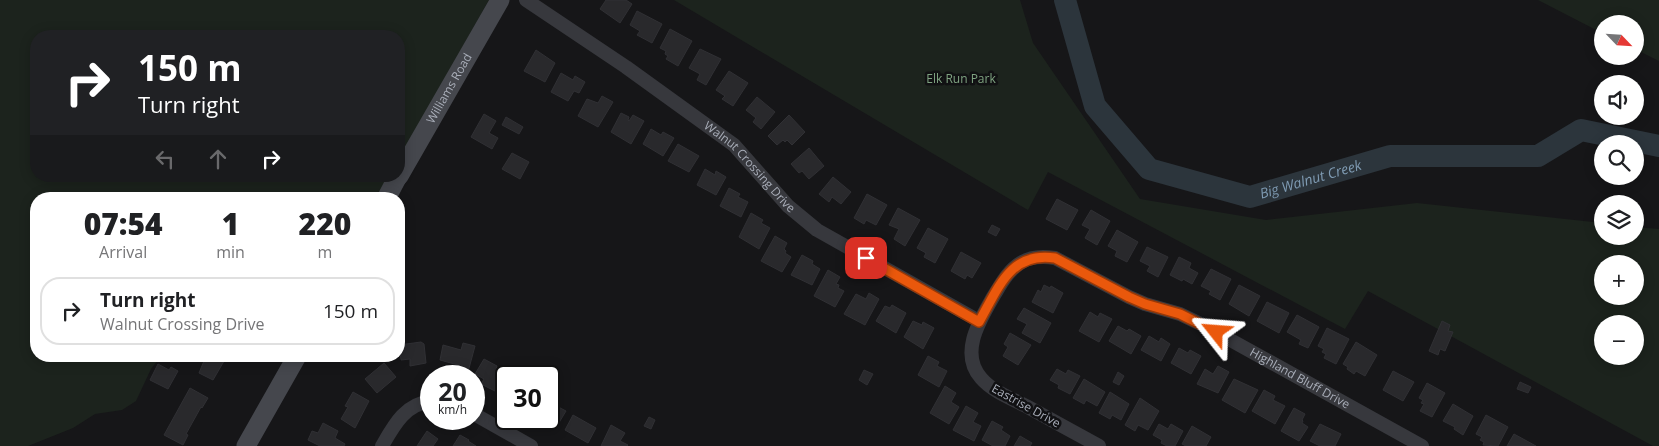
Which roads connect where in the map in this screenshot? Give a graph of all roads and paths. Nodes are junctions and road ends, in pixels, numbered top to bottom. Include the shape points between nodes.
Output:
1 (500, 0) edge
2 (526, 0) edge
3 (405, 166) edge
4 (979, 322) junction
5 (293, 362) edge
6 (420, 404) edge
7 (485, 420) edge
8 (246, 446) edge
9 (382, 446) edge
10 (531, 446) edge
11 (1099, 446) edge
12 (1422, 446) edge

1 - 3 main road, Williams Road
2 - 4 street, Walnut Crossing Drive via 626,67 734,146 788,206 817,230
4 - 11 street, Eastrise Drive via 971,356 979,376 996,390
4 - 12 street, Highland Bluff Drive via 1013,268 1032,257 1055,258 1129,297 1207,327
5 - 8 main road
6 - 9 street via 403,414
7 - 10 street

